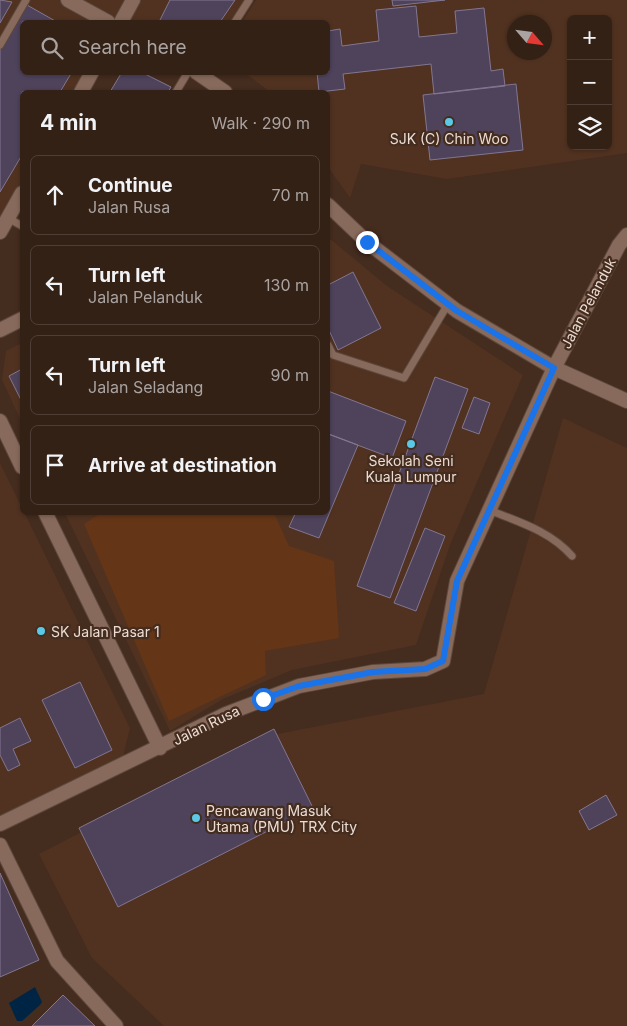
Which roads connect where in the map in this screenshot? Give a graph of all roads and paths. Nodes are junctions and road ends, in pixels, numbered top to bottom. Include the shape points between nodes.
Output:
1 (26, 0) edge
2 (68, 0) edge
3 (132, 0) edge
4 (249, 0) edge
5 (104, 20) edge
6 (122, 20) edge
7 (236, 20) edge
8 (0, 45) edge
9 (90, 75) edge
10 (186, 75) edge
11 (202, 75) edge
12 (82, 90) edge
13 (177, 90) edge
14 (222, 90) edge
15 (20, 197) edge
16 (330, 207) edge
17 (8, 218) junction
18 (20, 225) edge
19 (0, 232) edge
20 (627, 235) edge
21 (448, 304) junction
22 (20, 320) edge
23 (0, 330) edge
24 (330, 349) edge
25 (554, 368) junction
26 (627, 401) edge
27 (0, 421) edge
28 (20, 463) edge
29 (489, 510) junction
30 (46, 515) edge
31 (572, 556) dead end
32 (425, 669) joint
33 (160, 748) junction
34 (0, 824) edge
35 (2, 853) edge
36 (116, 1026) edge

1 - 8 lane
2 - 5 street
3 - 6 street
4 - 7 lane
9 - 12 street
10 - 13 lane
11 - 14 street
15 - 17 street
16 - 21 street via 367,242
17 - 18 lane
17 - 19 street
20 - 25 street, Jalan Pelanduk
21 - 24 lane via 404,378 333,355
21 - 25 street
22 - 23 street
25 - 26 street
25 - 29 street, Jalan Pelanduk
27 - 28 street
29 - 31 lane via 542,531
29 - 32 street, Jalan Pelanduk via 457,581 443,661
30 - 33 street
32 - 33 street, Jalan Rusa via 373,672 299,686 226,714
33 - 34 street, Jalan Rusa
35 - 36 street via 57,961

